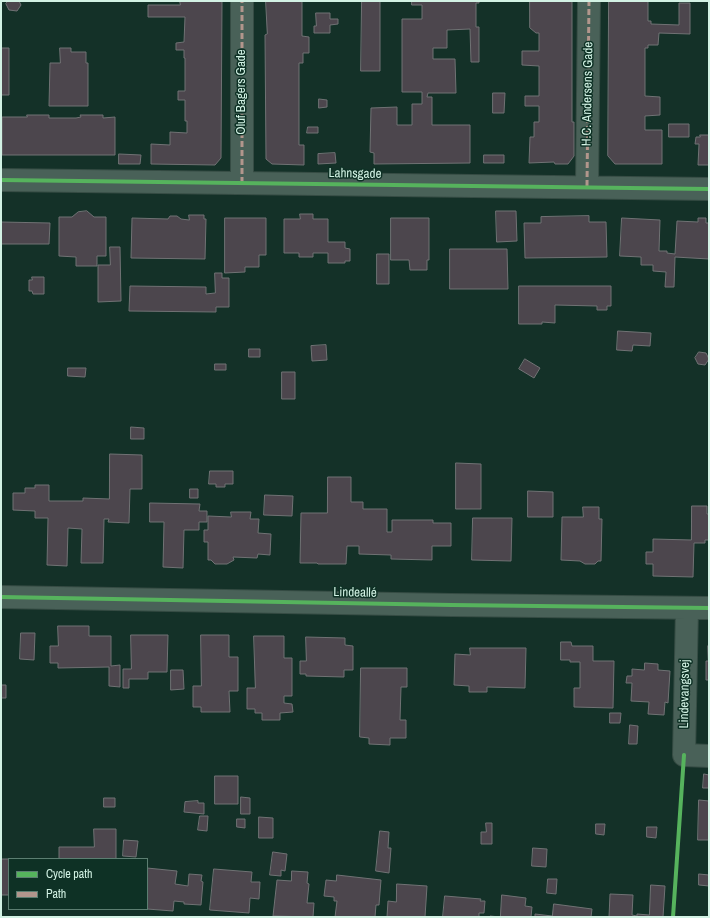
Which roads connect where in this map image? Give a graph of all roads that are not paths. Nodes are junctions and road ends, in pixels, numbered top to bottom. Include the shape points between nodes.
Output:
1 (242, 1) edge
2 (589, 1) edge
3 (1, 180) edge
4 (242, 183) junction
5 (587, 186) junction
6 (709, 189) edge
7 (1, 597) edge
8 (687, 608) junction
9 (709, 608) edge
10 (709, 756) edge

1 - 4 street, Oluf Bagers Gade
2 - 5 street, H.C. Andersens Gade
3 - 4 street, Lahnsgade
4 - 5 street, Lahnsgade
5 - 6 street, Lahnsgade
7 - 8 street, Lindeallé
8 - 9 street, Lindeallé
8 - 10 street, Lindevangsvej via 684,755

